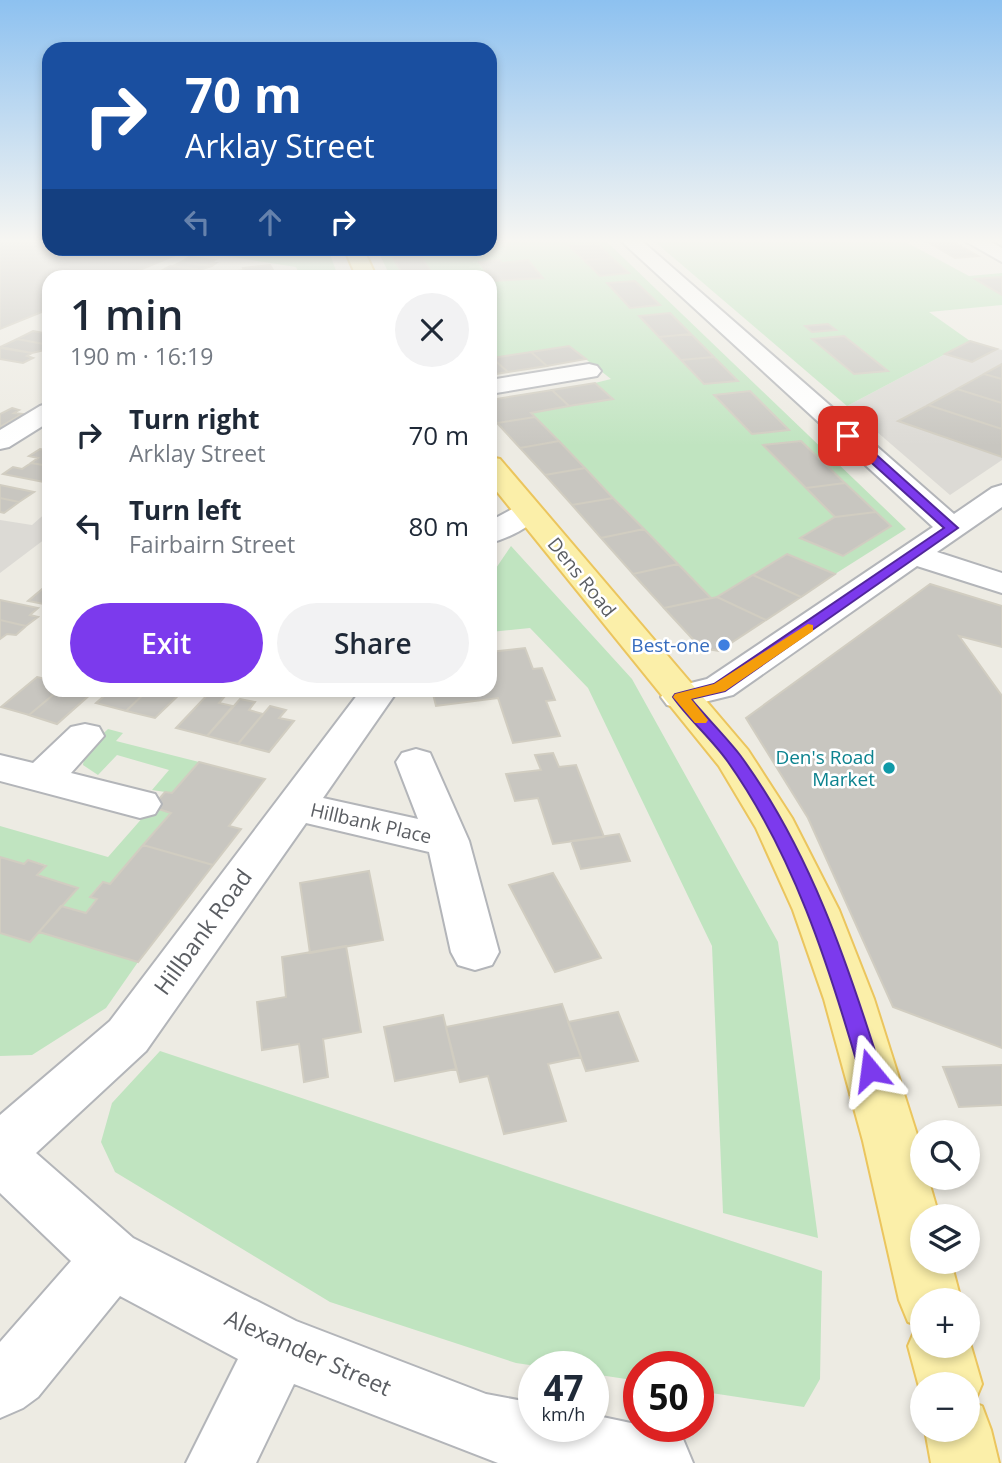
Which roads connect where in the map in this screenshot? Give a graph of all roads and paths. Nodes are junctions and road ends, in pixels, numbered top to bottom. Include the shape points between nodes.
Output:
1 (707, 309) edge
2 (589, 371) dead end
3 (497, 386) edge
4 (42, 415) edge
5 (0, 441) edge
6 (497, 474) edge
7 (1002, 494) edge
8 (528, 512) junction
9 (952, 528) junction
10 (497, 530) edge
11 (914, 555) junction
12 (1002, 583) edge
13 (364, 697) edge
14 (680, 697) junction
15 (85, 736) dead end
16 (416, 762) dead end
17 (0, 768) edge
18 (42, 778) junction
19 (140, 804) dead end
20 (294, 806) junction
21 (448, 841) junction
22 (475, 952) dead end
23 (0, 1150) edge
24 (0, 1156) edge
25 (112, 1259) junction
26 (927, 1288) edge
27 (279, 1346) junction
28 (0, 1385) edge
29 (961, 1442) edge
30 (220, 1463) edge
31 (659, 1463) edge
32 (965, 1463) edge

1 - 9 street
2 - 3 street
4 - 5 street
6 - 8 main road, Dens Road
7 - 9 street
8 - 10 street
8 - 14 main road, Dens Road
9 - 11 street
11 - 12 street
11 - 14 street via 720,688
13 - 20 street, Hillbank Road
14 - 26 main road, Dens Road via 734,759 776,828 816,910 849,999 891,1141
15 - 18 street
16 - 21 street, Hillbank Place
17 - 18 street
18 - 19 street
20 - 21 street, Hillbank Place
20 - 23 street, Hillbank Road via 128,1037
21 - 22 street, Hillbank Place
24 - 25 street, Alexander Street
25 - 27 street, Alexander Street
25 - 28 street via 15,1374
27 - 30 street
27 - 31 street, Alexander Street via 486,1427
29 - 32 main road

